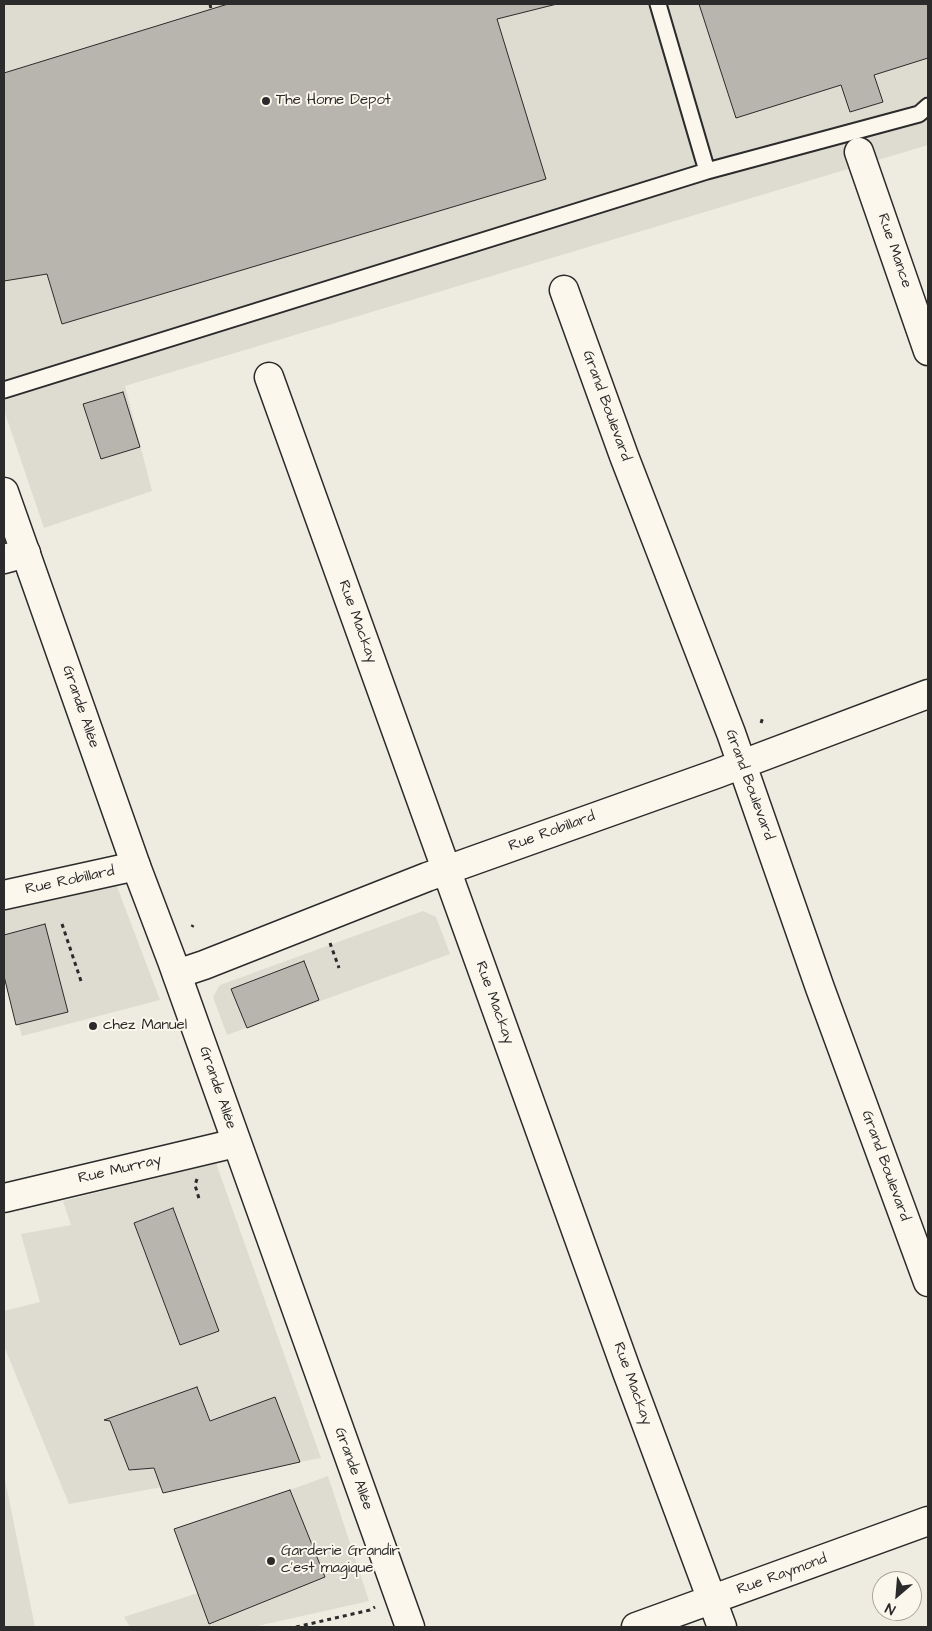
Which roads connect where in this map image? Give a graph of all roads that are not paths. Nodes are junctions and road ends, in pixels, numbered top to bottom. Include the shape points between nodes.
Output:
1 (658, 4) edge
2 (928, 106) edge
3 (859, 152) dead end
4 (707, 170) junction
5 (564, 290) dead end
6 (928, 351) edge
7 (269, 377) dead end
8 (4, 390) edge
9 (4, 492) edge
10 (15, 556) edge
11 (928, 694) edge
12 (742, 764) junction
13 (136, 866) junction
14 (446, 870) junction
15 (4, 895) edge
16 (177, 974) junction
17 (236, 1143) junction
18 (4, 1198) edge
19 (928, 1282) edge
20 (928, 1521) edge
21 (712, 1600) junction
22 (410, 1627) edge
23 (636, 1627) edge
24 (722, 1627) edge

1 - 4 lane
2 - 4 lane via 919,114
3 - 6 street, Rue Mance
4 - 8 lane
5 - 12 street, Grand Boulevard
7 - 14 street, Rue Mackay
9 - 10 street, Grande Allée
10 - 13 street, Grande Allée
11 - 12 street, Rue Robillard
12 - 14 street, Rue Robillard
12 - 19 street, Grand Boulevard
13 - 15 street, Rue Robillard
13 - 16 street, Grande Allée
14 - 16 street, Rue Robillard
14 - 21 street, Rue Mackay
16 - 17 street, Grande Allée
17 - 18 street, Rue Murray
17 - 22 street, Grande Allée
20 - 21 street, Rue Raymond
21 - 23 street, Rue Raymond
21 - 24 street, Rue Mackay

